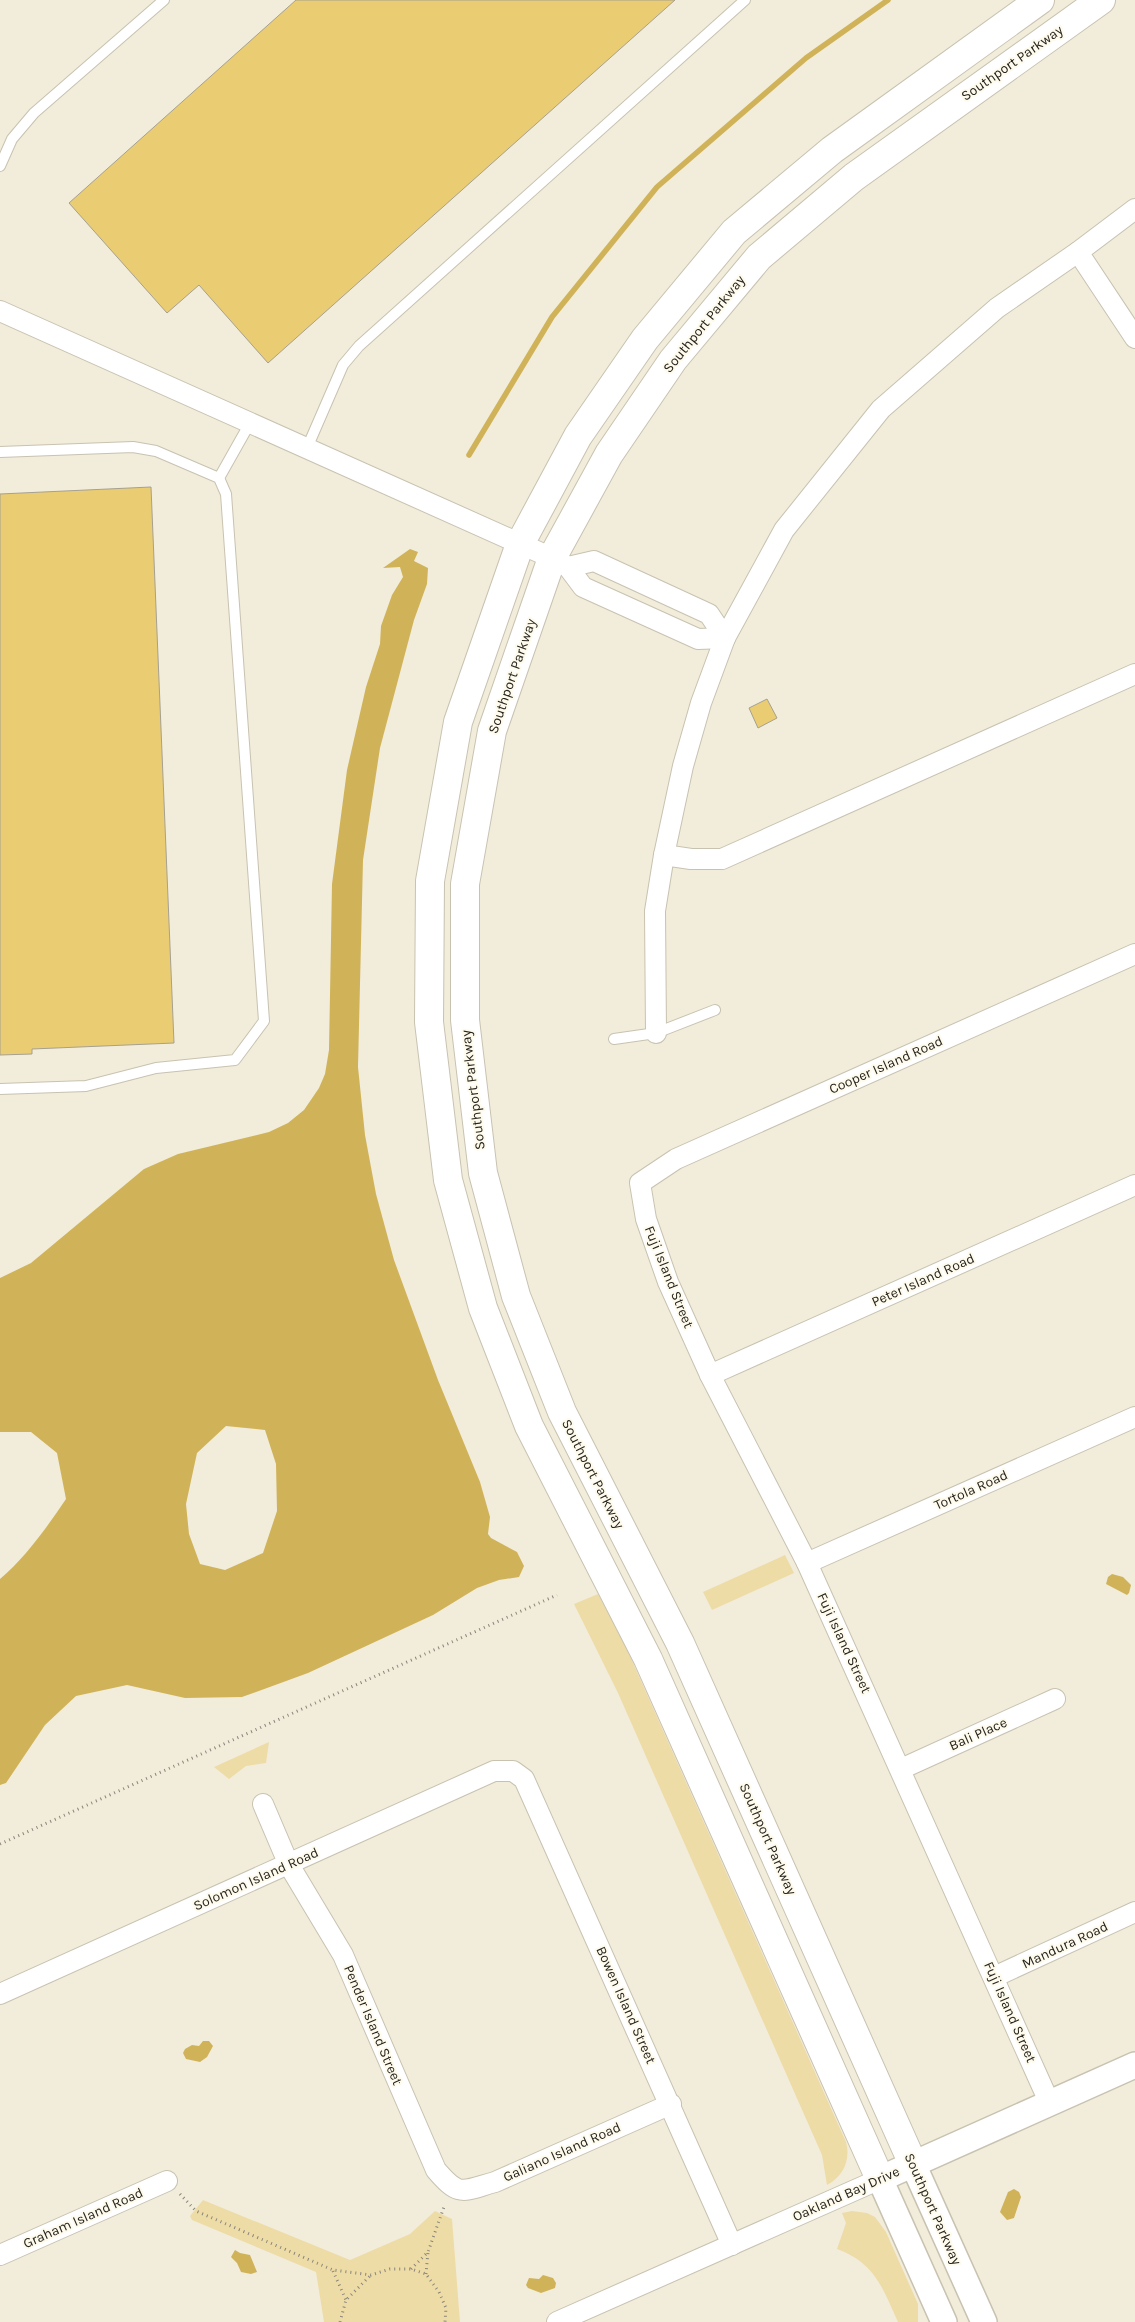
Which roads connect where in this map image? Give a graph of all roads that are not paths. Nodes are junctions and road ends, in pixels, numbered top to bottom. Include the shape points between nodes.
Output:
1 (164, 0) edge
2 (745, 0) edge
3 (1040, 0) edge
4 (1101, 0) edge
5 (0, 166) edge
6 (1135, 209) edge
7 (1078, 252) junction
8 (0, 311) edge
9 (1135, 338) edge
10 (250, 423) junction
11 (306, 448) junction
12 (0, 452) edge
13 (219, 478) junction
14 (520, 544) junction
15 (560, 562) junction
16 (725, 638) junction
17 (1135, 674) edge
18 (664, 855) junction
19 (1135, 954) edge
20 (715, 1010) dead end
21 (656, 1033) junction
22 (614, 1039) dead end
23 (0, 1089) edge
24 (640, 1182) joint
25 (1135, 1185) edge
26 (710, 1375) junction
27 (1135, 1417) edge
28 (807, 1563) junction
29 (1055, 1699) dead end
30 (901, 1769) junction
31 (513, 1771) joint
32 (263, 1804) dead end
33 (289, 1865) junction
34 (1135, 1912) edge
35 (994, 1977) junction
36 (0, 1994) edge
37 (1135, 2066) edge
38 (670, 2104) junction
39 (1050, 2104) junction
40 (913, 2164) junction
41 (880, 2179) junction
42 (167, 2181) road end
43 (451, 2187) joint
44 (732, 2245) junction
45 (0, 2255) edge
46 (557, 2322) edge
47 (944, 2322) edge
48 (984, 2322) edge

1 - 5 lane via 34,113 12,139
2 - 11 lane via 358,346 343,364
3 - 14 main road via 832,150 734,232 634,355 578,436
4 - 15 main road, Southport Parkway via 854,177 759,257 673,360 608,454
6 - 7 street
7 - 9 street
7 - 16 street via 997,308 881,409 784,530
8 - 10 street
10 - 11 street
10 - 13 lane
11 - 14 street
12 - 13 lane via 133,447 156,451
13 - 23 lane via 226,494 264,1021 235,1060 156,1068 86,1086
14 - 15 street
14 - 41 main road via 458,722 430,881 430,1022 448,1180 483,1308 530,1426 648,1659
15 - 16 street via 583,587 698,639
15 - 16 street via 594,561 709,614
15 - 40 main road, Southport Parkway via 492,731 466,884 465,1020 483,1173 516,1296 562,1412 680,1643
16 - 18 street via 682,766
17 - 18 street via 722,859 691,860
18 - 21 street via 656,912
19 - 24 street, Cooper Island Road via 676,1159
20 - 21 lane
21 - 22 lane
24 - 26 street, Fuji Island Street via 646,1219 668,1282
25 - 26 street, Peter Island Road
26 - 28 street, Fuji Island Street
27 - 28 street, Tortola Road
28 - 30 street, Fuji Island Street
29 - 30 street, Bali Place
30 - 35 street, Fuji Island Street
31 - 33 street, Solomon Island Road via 494,1771
31 - 38 street, Bowen Island Street via 524,1779
32 - 33 street, Pender Island Street
33 - 36 street, Solomon Island Road
33 - 43 street, Pender Island Street via 343,1955 436,2170
34 - 35 street, Mandura Road
35 - 39 street, Fuji Island Street
37 - 39 street, Oakland Bay Drive
38 - 43 street, Galiano Island Road via 495,2182 465,2191
38 - 44 street, Bowen Island Street
39 - 40 street, Oakland Bay Drive
40 - 41 street, Oakland Bay Drive
40 - 48 street, Southport Parkway
41 - 44 street, Oakland Bay Drive
41 - 47 street
42 - 45 street, Graham Island Road
44 - 46 street, Oakland Bay Drive

